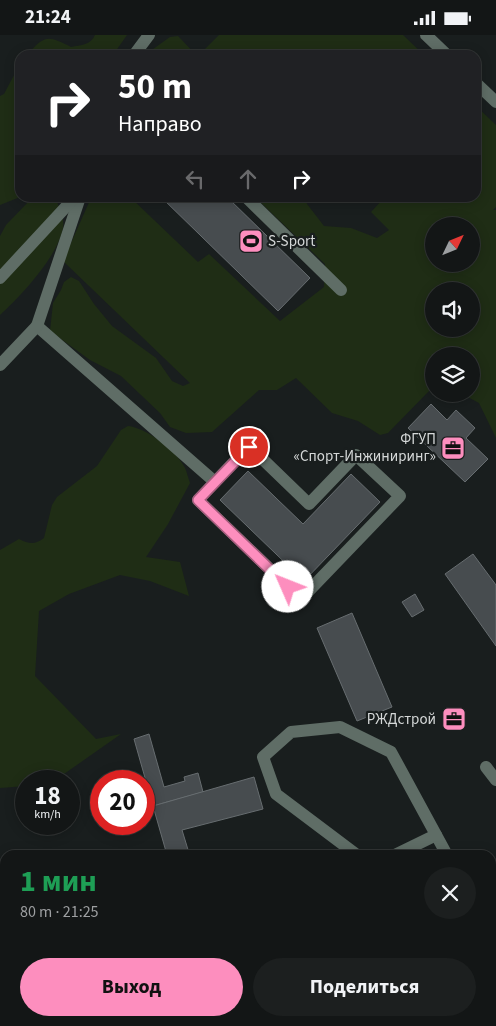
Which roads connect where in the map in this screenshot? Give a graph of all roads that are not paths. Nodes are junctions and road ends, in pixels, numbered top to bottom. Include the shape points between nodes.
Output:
1 (149, 35) edge
2 (426, 35) edge
3 (138, 50) edge
4 (442, 50) edge
5 (481, 88) edge
6 (496, 102) edge
7 (70, 202) edge
8 (78, 202) edge
9 (251, 202) edge
10 (0, 279) edge
11 (341, 290) dead end
12 (37, 326) junction
13 (0, 365) edge
14 (215, 483) junction
15 (486, 767) dead end
16 (496, 780) edge
17 (436, 835) junction
18 (350, 850) edge
19 (405, 850) edge
20 (444, 850) edge

1 - 3 street
2 - 4 street
5 - 6 street
7 - 10 street
8 - 12 street
9 - 11 street
12 - 13 street
12 - 14 street
14 - 14 street via 249,447 309,504 356,455 400,496 301,599 198,500
15 - 16 street
17 - 18 street via 391,752 340,727 291,732 264,757 276,794
17 - 19 street
17 - 20 street

